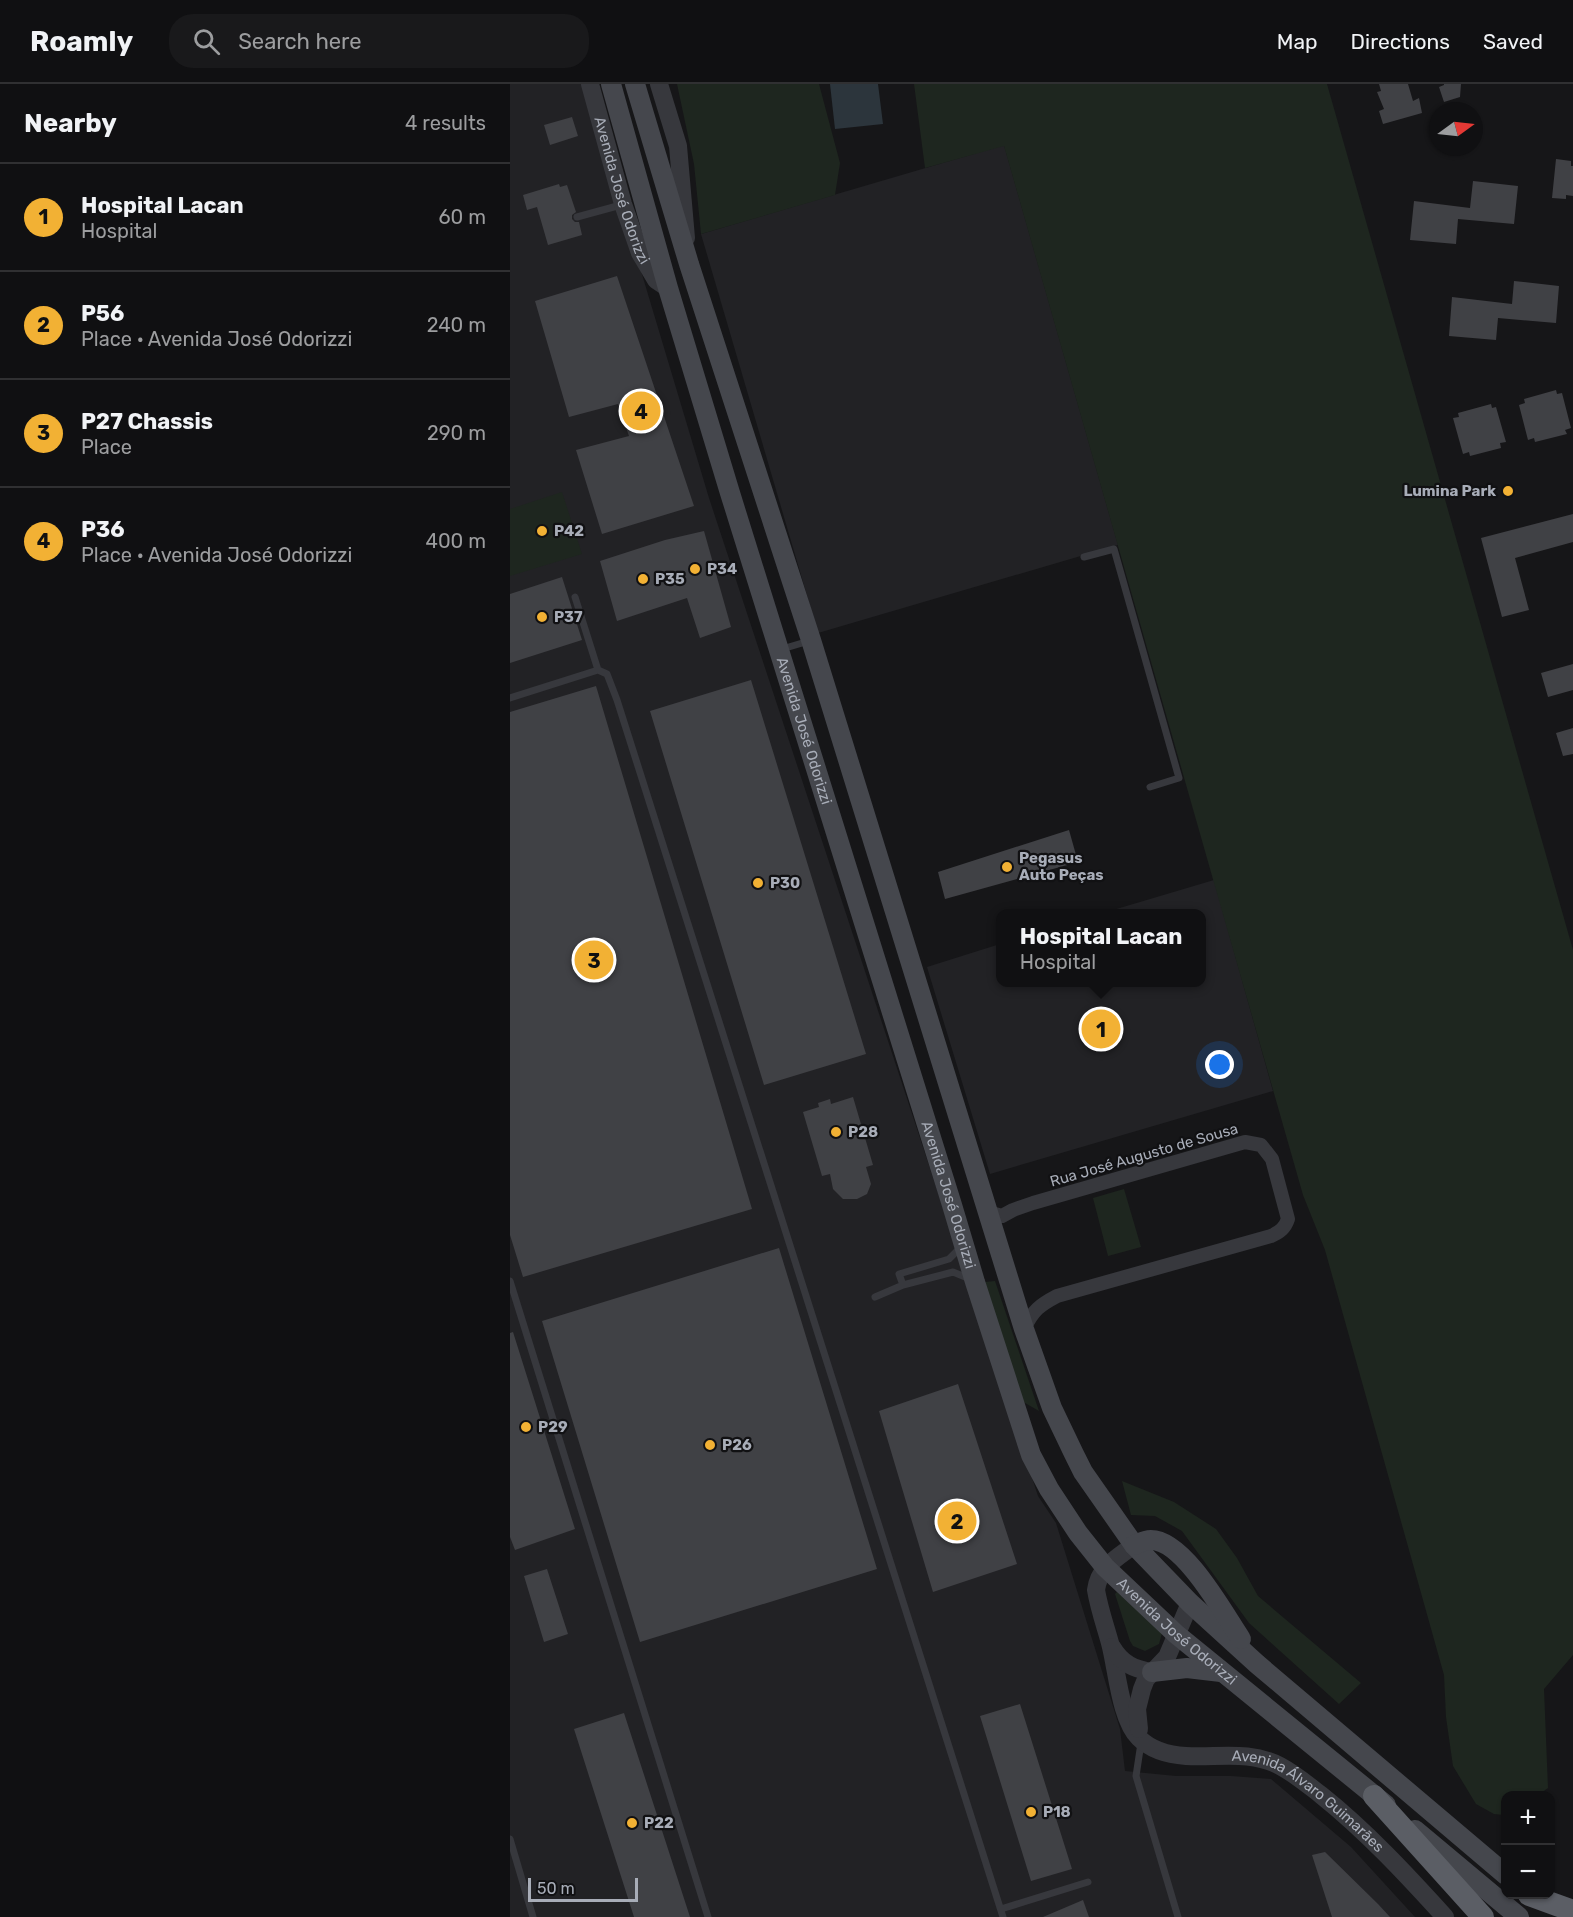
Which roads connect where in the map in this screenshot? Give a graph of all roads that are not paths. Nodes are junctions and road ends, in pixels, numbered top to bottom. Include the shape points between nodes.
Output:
1 (590, 84) edge
2 (611, 84) edge
3 (635, 84) edge
4 (658, 84) edge
5 (623, 204) junction
6 (577, 217) dead end
7 (688, 264) junction
8 (668, 288) junction
9 (1084, 557) dead end
10 (575, 597) dead end
11 (811, 640) junction
12 (779, 650) junction
13 (598, 670) junction
14 (510, 698) edge
15 (1150, 787) dead end
16 (988, 1212) junction
17 (963, 1244) junction
18 (949, 1259) junction
19 (954, 1272) junction
20 (510, 1281) edge
21 (975, 1281) junction
22 (903, 1285) junction
23 (875, 1297) dead end
24 (1024, 1329) junction
25 (1134, 1545) junction
26 (1105, 1567) junction
27 (1190, 1603) junction
28 (1176, 1634) junction
29 (1110, 1643) junction
30 (1257, 1664) junction
31 (1152, 1672) junction
32 (1222, 1672) junction
33 (1141, 1740) junction
34 (1374, 1796) junction
35 (510, 1839) edge
36 (1501, 1871) edge
37 (1088, 1882) dead end
38 (1534, 1899) edge
39 (1539, 1899) edge
40 (1573, 1911) edge
41 (1002, 1913) edge
42 (533, 1917) edge
43 (708, 1917) edge
44 (1178, 1917) edge
45 (1445, 1917) edge
46 (1484, 1917) edge
47 (1519, 1917) edge
48 (1560, 1917) edge

1 - 5 street, Avenida José Odorizzi
2 - 8 main road, Avenida José Odorizzi
3 - 7 main road, Avenida José Odorizzi
4 - 7 street, Avenida José Odorizzi via 678,146
5 - 6 lane
5 - 8 street, Avenida José Odorizzi via 640,253 656,280
7 - 11 main road, Avenida José Odorizzi
8 - 12 main road, Avenida José Odorizzi
9 - 15 lane via 1114,549 1139,634 1179,778
10 - 13 lane
11 - 12 lane
11 - 16 main road, Avenida José Odorizzi
12 - 17 main road, Avenida José Odorizzi
13 - 14 lane
13 - 41 lane via 607,674 617,700
16 - 24 main road, Avenida José Odorizzi
16 - 24 street, Rua José Augusto de Sousa via 1002,1216 1033,1203 1245,1142 1261,1145 1272,1159 1288,1219 1280,1232 1057,1296 1040,1305
17 - 18 lane
17 - 21 main road, Avenida José Odorizzi
18 - 19 lane
18 - 22 lane via 899,1274
19 - 21 lane
19 - 22 lane
20 - 43 lane
21 - 26 main road, Avenida José Odorizzi via 1031,1455 1078,1533
22 - 23 lane
24 - 25 main road, Avenida José Odorizzi via 1052,1407 1083,1472
25 - 26 street
25 - 27 main road, Avenida José Odorizzi
25 - 30 main road via 1151,1540 1178,1552
26 - 28 main road, Avenida José Odorizzi
26 - 29 street via 1096,1590
27 - 28 street
27 - 30 main road, Avenida José Odorizzi
28 - 31 street via 1167,1657
28 - 32 main road, Avenida José Odorizzi
29 - 31 street via 1129,1666
29 - 33 street via 1129,1722
30 - 36 main road, Avenida José Odorizzi
31 - 32 main road via 1187,1668
31 - 33 street via 1138,1701
32 - 34 main road, Avenida José Odorizzi
33 - 44 lane via 1136,1776
33 - 45 street, Avenida Álvaro Guimarães via 1174,1754 1244,1756 1280,1766 1341,1811
34 - 46 highway
34 - 47 main road, Avenida José Odorizzi
35 - 42 lane
37 - 41 lane
38 - 48 main road
39 - 40 highway

